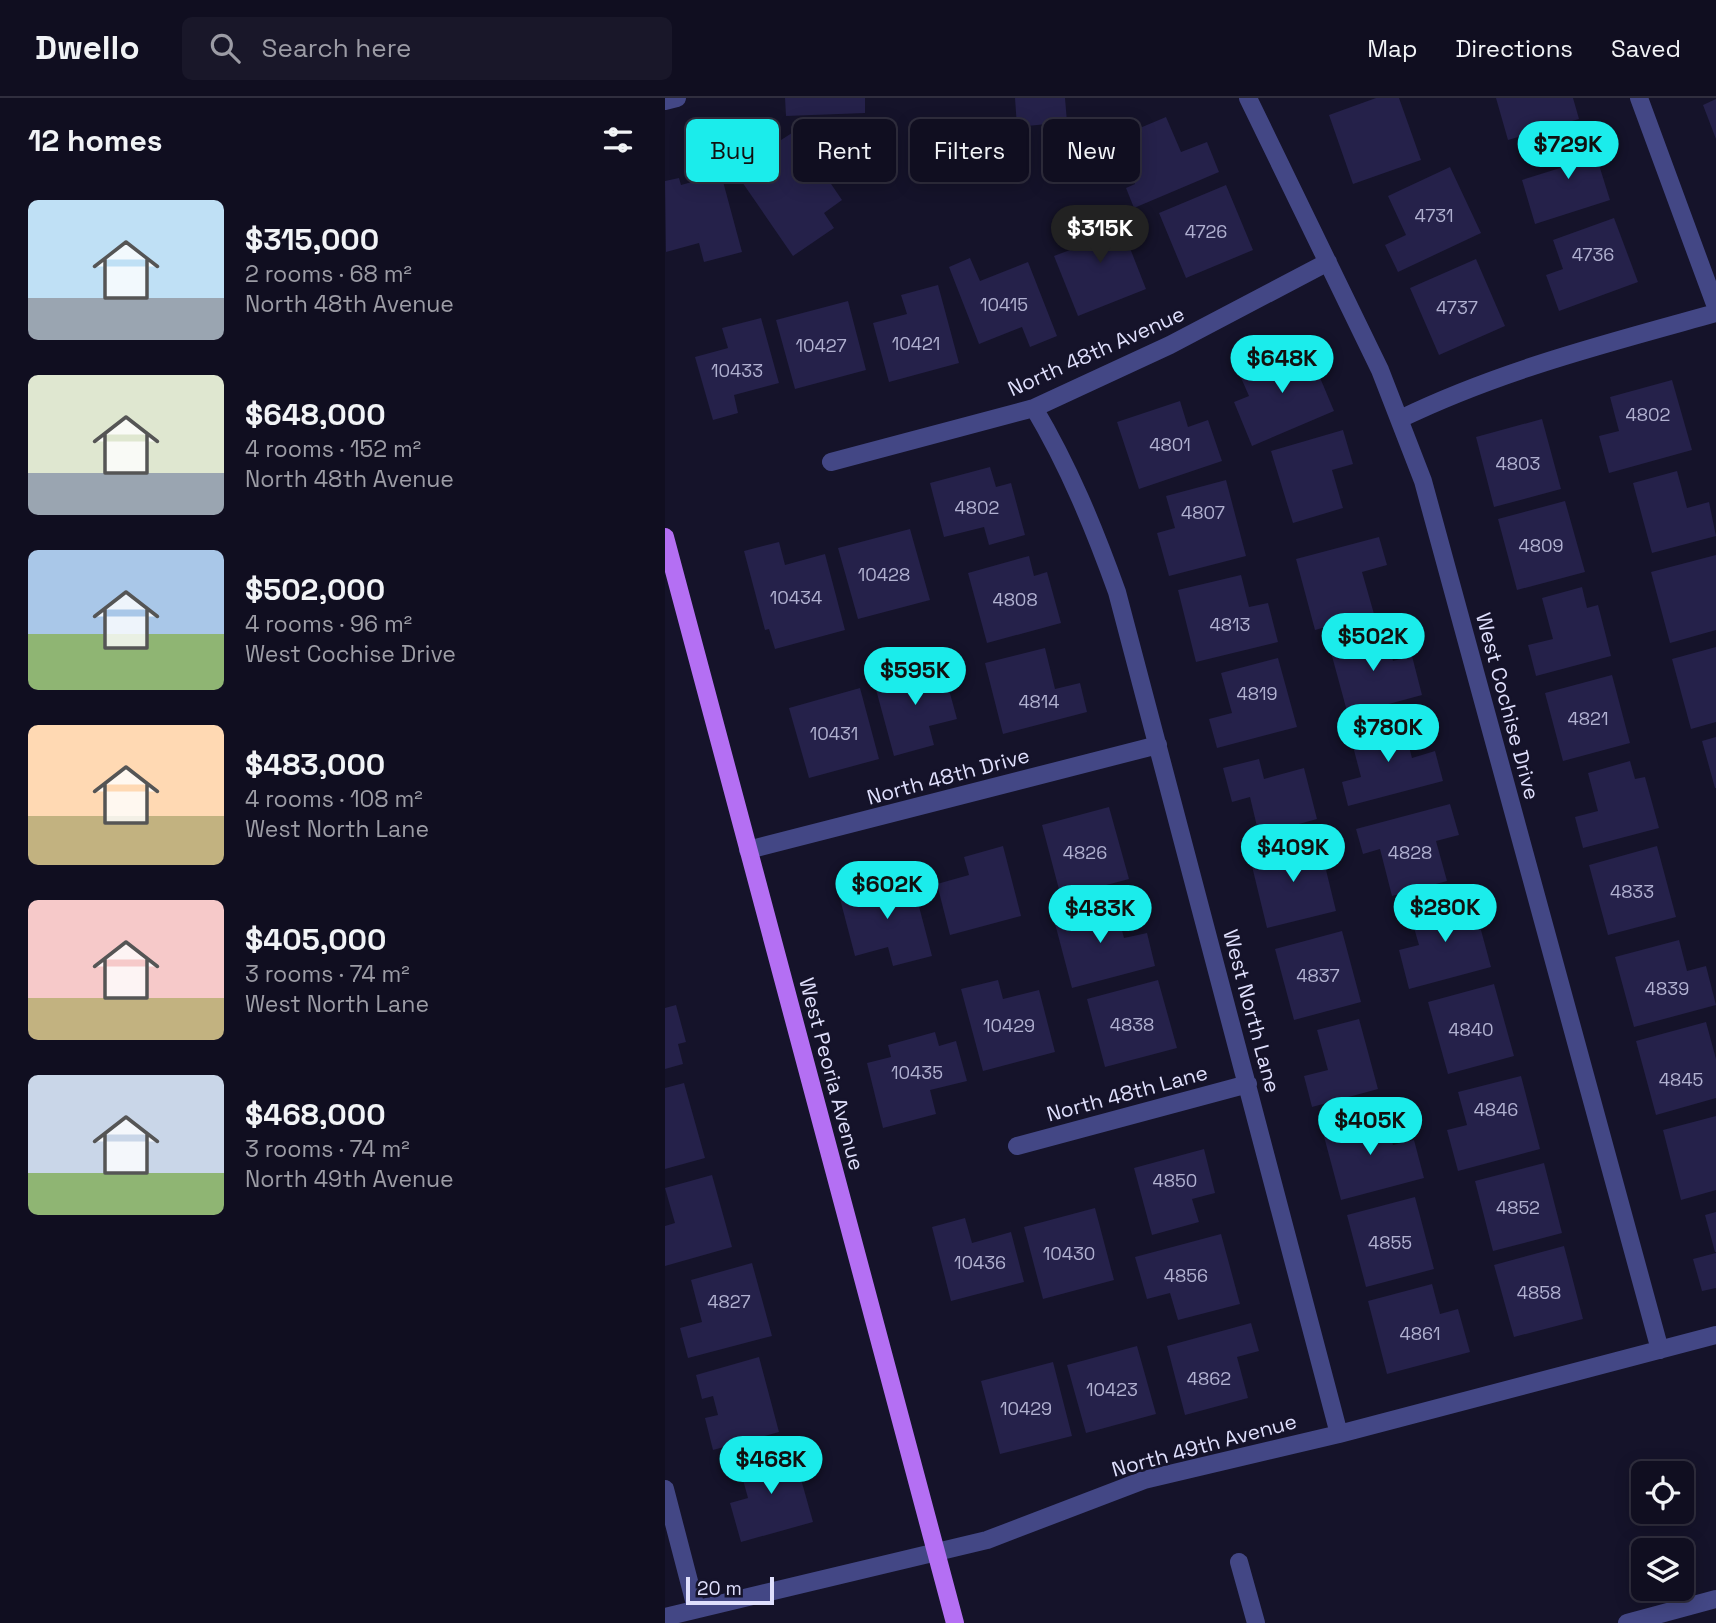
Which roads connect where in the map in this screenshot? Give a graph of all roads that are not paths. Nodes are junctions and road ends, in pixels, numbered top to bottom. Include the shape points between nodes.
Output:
1 (677, 98) edge
2 (1248, 98) edge
3 (1639, 98) edge
4 (665, 101) edge
5 (1328, 262) junction
6 (1716, 310) edge
7 (1034, 408) junction
8 (1400, 419) junction
9 (831, 462) dead end
10 (665, 540) edge
11 (1158, 744) junction
12 (748, 850) junction
13 (1248, 1084) junction
14 (1017, 1146) dead end
15 (1716, 1335) edge
16 (1660, 1350) junction
17 (1339, 1434) junction
18 (665, 1489) edge
19 (936, 1552) junction
20 (1239, 1562) dead end
21 (1716, 1599) edge
22 (696, 1608) junction
23 (665, 1616) edge
24 (955, 1623) edge
25 (1256, 1623) edge
26 (1630, 1623) edge

1 - 4 street
2 - 5 street, West Cochise Drive
3 - 6 street
5 - 7 street, North 48th Avenue via 1170,345
5 - 8 street, West Cochise Drive
6 - 8 street via 1533,365
7 - 9 street, North 48th Avenue
7 - 11 street, West North Lane via 1091,520 1117,592
8 - 16 street, West Cochise Drive via 1423,481
10 - 12 main road, West Peoria Avenue
11 - 12 street, North 48th Drive
11 - 13 street, West North Lane
12 - 19 main road, West Peoria Avenue
13 - 14 street, North 48th Lane
13 - 17 street, West North Lane
15 - 16 street, North 49th Avenue
16 - 17 street, North 49th Avenue
17 - 19 street, North 49th Avenue via 1144,1480 987,1540
18 - 22 street
19 - 22 street, North 49th Avenue
19 - 24 main road, West Peoria Avenue
20 - 25 street
21 - 26 street
22 - 23 street, North 49th Avenue

